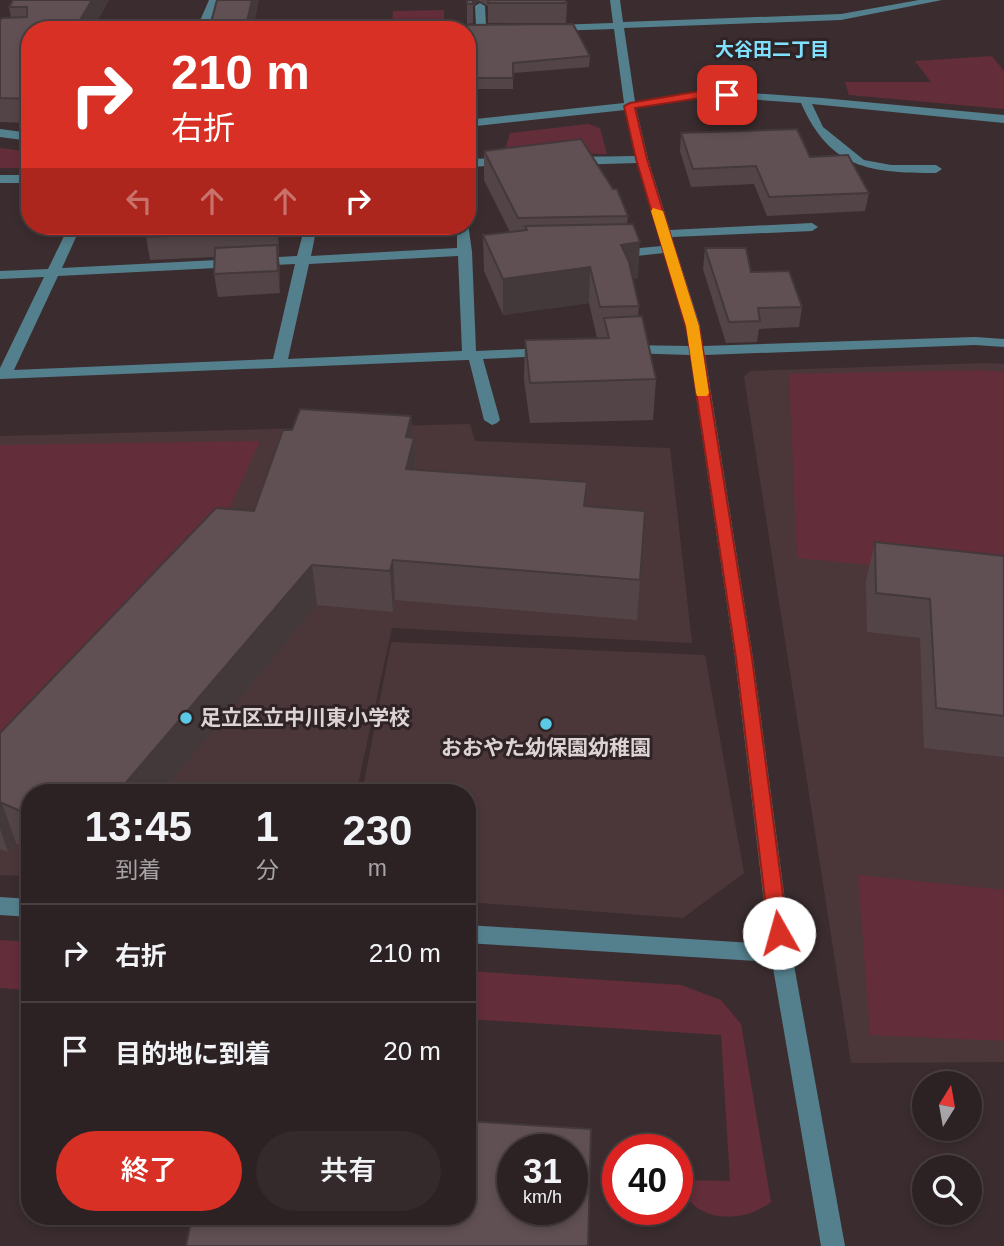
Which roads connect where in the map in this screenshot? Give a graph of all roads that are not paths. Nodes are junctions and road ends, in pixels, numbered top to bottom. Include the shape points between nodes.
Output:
1 (214, 0) edge
2 (615, 0) edge
3 (937, 0) edge
4 (480, 6) dead end
5 (205, 21) edge
6 (618, 28) junction
7 (476, 29) edge
8 (481, 29) junction
9 (509, 29) edge
10 (536, 29) edge
11 (805, 100) junction
12 (630, 106) junction
13 (1004, 119) edge
14 (476, 123) edge
15 (0, 133) edge
16 (21, 136) edge
17 (642, 159) junction
18 (564, 161) edge
19 (523, 162) edge
20 (476, 163) edge
21 (936, 169) dead end
22 (0, 179) edge
23 (21, 179) edge
24 (812, 227) dead end
25 (664, 233) junction
26 (71, 235) edge
27 (310, 235) edge
28 (465, 235) edge
29 (668, 249) junction
30 (469, 254) junction
31 (606, 255) edge
32 (303, 262) junction
33 (52, 273) junction
34 (0, 275) edge
35 (1004, 343) edge
36 (611, 349) edge
37 (561, 351) edge
38 (696, 351) junction
39 (472, 356) junction
40 (279, 365) junction
41 (2, 375) edge
42 (492, 420) dead end
43 (0, 906) edge
44 (21, 907) edge
45 (476, 935) edge
46 (781, 954) junction
47 (833, 1246) edge

1 - 5 street
2 - 6 street
3 - 6 street via 841,17
4 - 8 street
6 - 10 street
6 - 12 street
7 - 8 street
8 - 9 street
11 - 12 street via 706,93
11 - 13 street
11 - 21 street via 818,129 860,163 891,169
12 - 14 street
12 - 17 street
15 - 16 street
17 - 18 street
17 - 25 street
19 - 20 street
22 - 23 street
24 - 25 street
25 - 29 street
26 - 33 street
27 - 32 street
28 - 30 street
29 - 31 street
29 - 38 street via 693,326
30 - 32 street
30 - 39 street
32 - 33 street
32 - 40 street
33 - 34 street
33 - 41 street
35 - 38 street
36 - 38 street
37 - 39 street
38 - 46 street via 744,658
39 - 40 street
39 - 42 street
40 - 41 street
43 - 44 street
45 - 46 street
46 - 47 street

